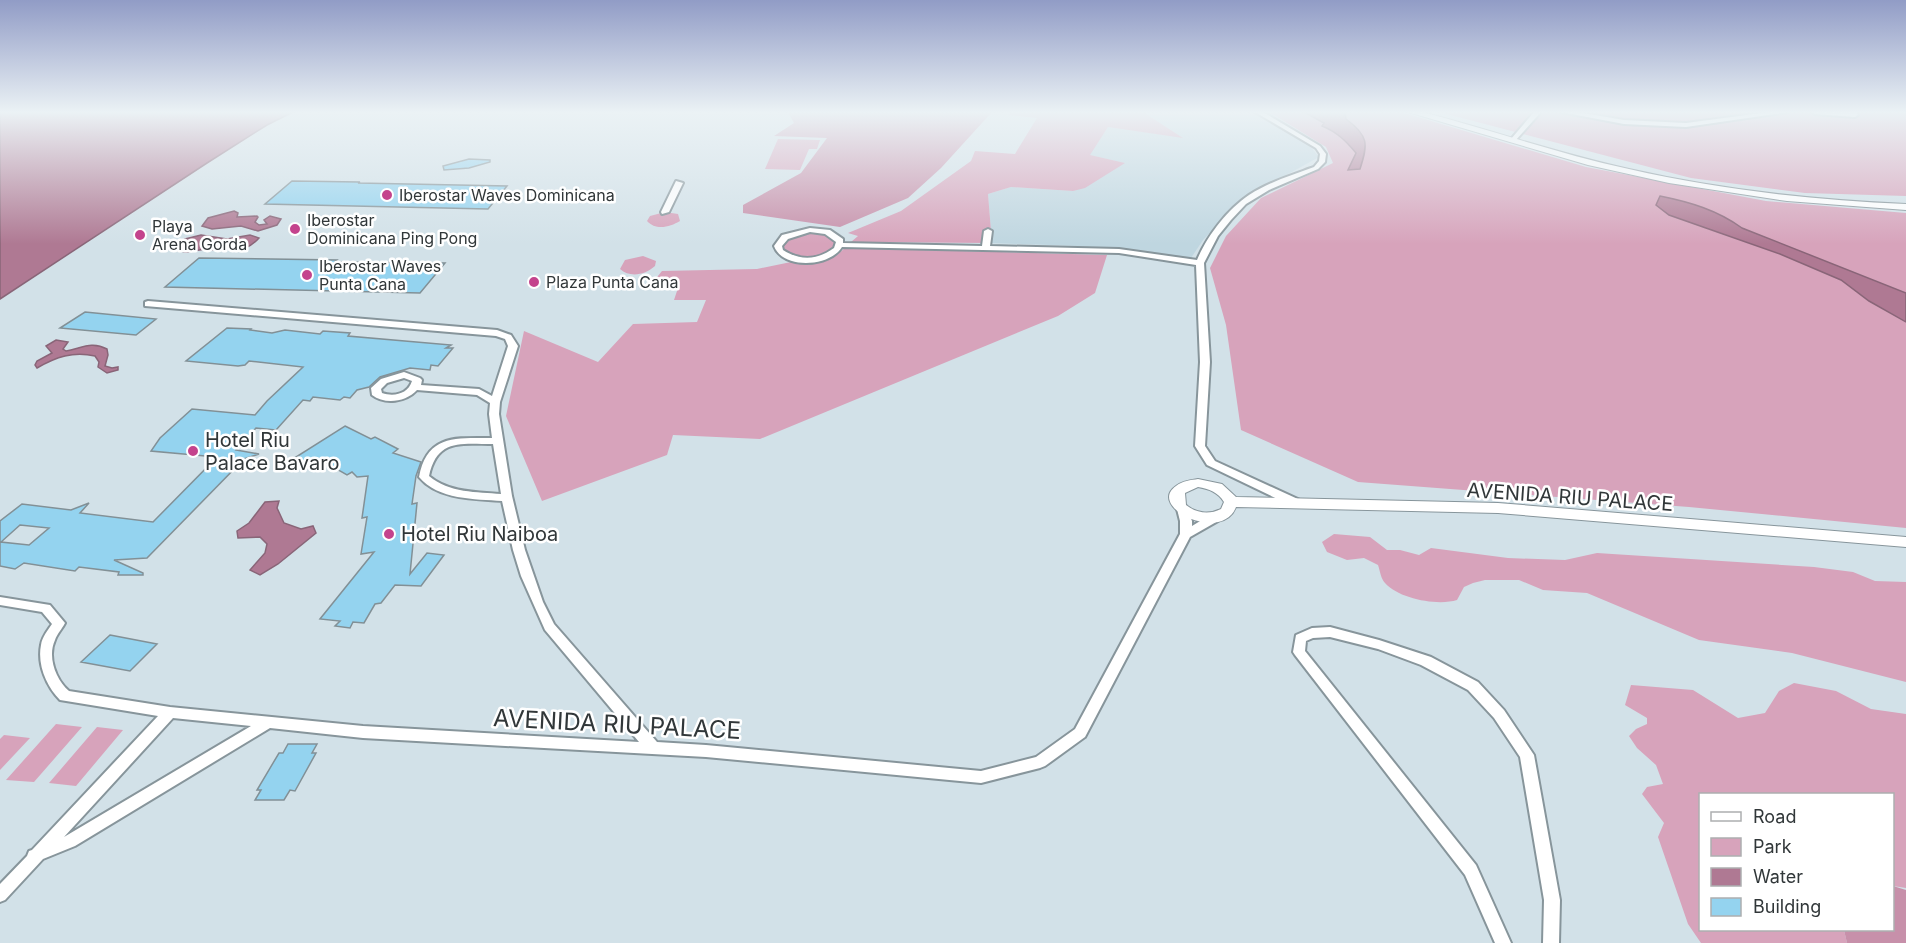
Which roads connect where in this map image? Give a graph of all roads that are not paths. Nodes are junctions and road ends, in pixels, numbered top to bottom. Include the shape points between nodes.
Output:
1 (1323, 156) edge
2 (1569, 156) edge
3 (1581, 156) edge
4 (679, 183) dead end
5 (1906, 201) edge
6 (1906, 207) edge
7 (665, 212) dead end
8 (988, 231) dead end
9 (840, 245) junction
10 (986, 248) junction
11 (1200, 263) junction
12 (148, 304) dead end
13 (415, 387) dead end
14 (495, 402) junction
15 (498, 441) junction
16 (505, 498) junction
17 (1231, 502) junction
18 (1297, 504) junction
19 (1182, 508) junction
20 (1214, 518) junction
21 (1186, 534) junction
22 (1906, 542) edge
23 (0, 601) edge
24 (170, 712) junction
25 (269, 722) junction
26 (653, 748) junction
27 (34, 856) junction
28 (0, 895) edge
29 (1503, 943) edge
30 (1551, 943) edge

1 - 11 street via 1316,168 1250,198 1210,240
2 - 6 street via 1704,187 1797,200
3 - 5 street via 1705,183 1788,194
4 - 7 street
8 - 10 street
9 - 9 street via 833,234 810,230 785,237 778,246 785,256 810,260 827,256
9 - 10 street
10 - 11 street via 1119,251
11 - 18 street via 1205,362 1200,446 1211,463
12 - 14 street via 497,333 508,337 513,346
13 - 14 street via 479,392
14 - 15 street
15 - 16 street
15 - 16 street via 441,446 426,459 423,477 457,493
16 - 26 street via 524,571 549,627
17 - 18 street, AVENIDA RIU PALACE
17 - 19 street via 1215,486 1190,484 1178,491 1177,503
17 - 20 street via 1227,512
18 - 22 street, AVENIDA RIU PALACE via 1498,508
19 - 20 street via 1197,517
19 - 21 street
20 - 21 street
21 - 26 street, AVENIDA RIU PALACE via 1080,733 1040,762 981,777
23 - 24 street, AVENIDA RIU PALACE via 46,608 58,623 47,645 48,663 50,676 65,696
24 - 25 street, AVENIDA RIU PALACE
24 - 27 street
25 - 26 street, AVENIDA RIU PALACE via 363,732
25 - 27 street via 70,841
27 - 28 street
29 - 30 street via 1471,870 1299,652 1300,638 1330,632 1426,661 1473,686 1499,714 1527,754 1552,900

